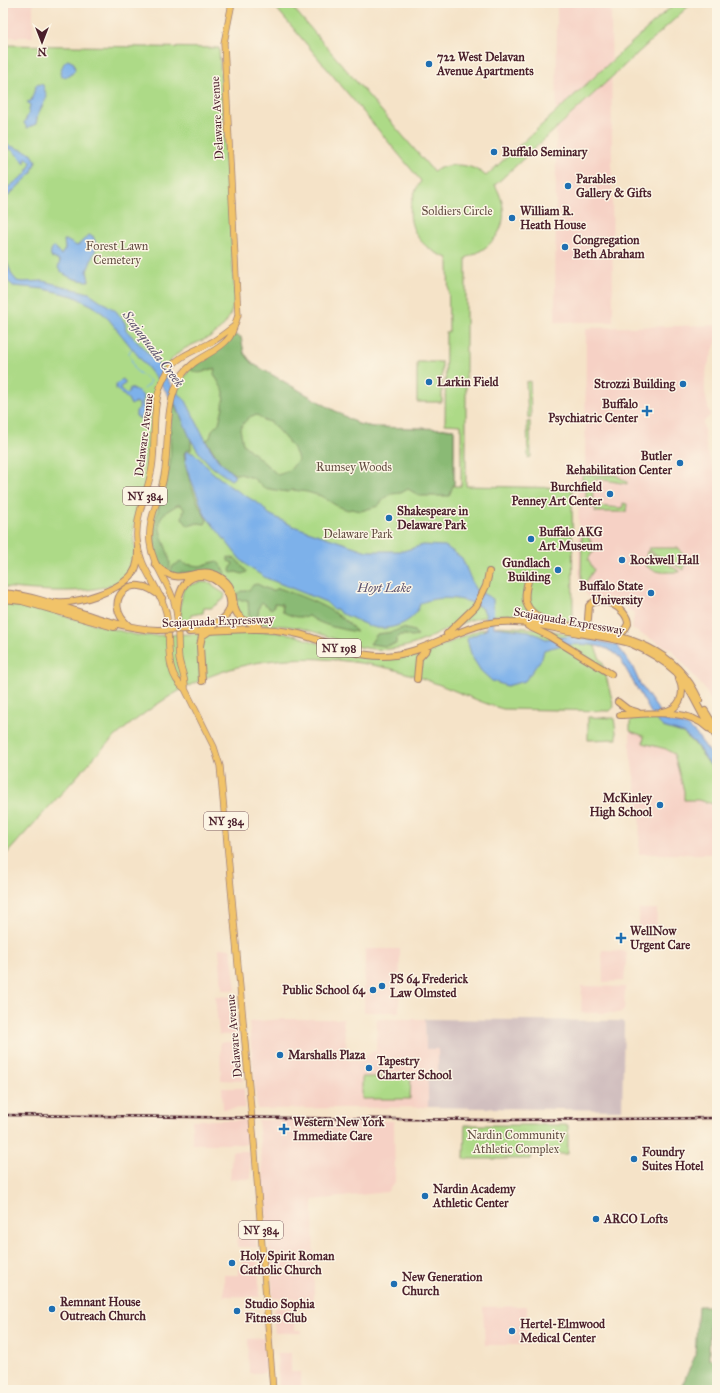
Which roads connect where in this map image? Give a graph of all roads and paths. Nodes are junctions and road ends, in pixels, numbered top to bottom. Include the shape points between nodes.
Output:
1 (232, 3) edge
2 (233, 327) junction
3 (138, 548) junction
4 (156, 564) junction
5 (488, 572) dead end
6 (528, 581) dead end
7 (3, 593) edge
8 (162, 598) junction
9 (3, 599) edge
10 (41, 600) junction
11 (177, 612) junction
12 (588, 619) dead end
13 (498, 620) junction
14 (513, 621) junction
15 (485, 622) junction
16 (554, 623) junction
17 (258, 625) junction
18 (131, 627) junction
19 (203, 628) junction
20 (189, 631) junction
21 (210, 631) junction
22 (158, 632) junction
23 (447, 634) junction
24 (610, 634) junction
25 (434, 644) junction
26 (200, 646) junction
27 (674, 671) junction
28 (611, 674) dead end
29 (417, 679) dead end
30 (202, 681) dead end
31 (185, 689) junction
32 (618, 702) dead end
33 (646, 713) junction
34 (666, 713) junction
35 (620, 715) dead end
36 (717, 735) edge
37 (273, 1390) edge

1 - 2 main road, Delaware Avenue / NY 384 via 224,43 239,306
2 - 3 main road, Delaware Avenue / NY 384 via 216,340 182,356 167,372 160,389 155,415 152,469 138,520
2 - 4 main road, Delaware Avenue / NY 384 via 229,338 192,364 176,386 171,404 164,475 150,532
3 - 8 main road, Delaware Avenue / NY 384 via 146,573
3 - 10 highway via 133,572 118,584 82,600 64,603
4 - 11 main road, Delaware Avenue / NY 384
4 - 17 highway via 163,573 173,577 204,573 221,578 232,592 238,616 246,622
5 - 23 highway via 488,579 476,606
6 - 16 highway via 525,594 529,609 536,616
7 - 10 highway, Scajaquada Expressway / NY 198
8 - 18 highway via 145,586 132,586 124,591 117,609 121,619
8 - 31 main road, Delaware Avenue / NY 384 via 167,618 171,662 178,683
9 - 22 highway, Scajaquada Expressway / NY 198 via 22,601 131,631
10 - 18 highway, Scajaquada Expressway / NY 198
11 - 19 highway via 181,588 190,579 209,577 221,582 229,597 228,609 222,620
11 - 31 main road, Delaware Avenue / NY 384 via 180,661 186,681
12 - 24 highway via 588,606 598,600 622,611 627,616 628,626 621,633
13 - 14 highway, Scajaquada Expressway / NY 198
13 - 15 highway, Scajaquada Expressway / NY 198
13 - 16 highway, Scajaquada Expressway / NY 198 via 516,618
14 - 27 highway, Scajaquada Expressway / NY 198 via 630,643 653,654
14 - 28 highway via 549,636
15 - 23 highway, Scajaquada Expressway / NY 198
15 - 25 highway, Scajaquada Expressway / NY 198
16 - 24 highway, Scajaquada Expressway / NY 198
17 - 19 highway, Scajaquada Expressway / NY 198
17 - 23 highway, Scajaquada Expressway / NY 198 via 312,633 349,648 375,652 413,648
18 - 22 highway, Scajaquada Expressway / NY 198
19 - 20 highway, Scajaquada Expressway / NY 198
20 - 21 highway, Scajaquada Expressway / NY 198
20 - 22 highway, Scajaquada Expressway / NY 198, bridge
20 - 26 highway via 197,637
21 - 25 highway, Scajaquada Expressway / NY 198 via 282,630 302,634 353,653 374,656 407,653
21 - 26 highway via 203,635
24 - 36 highway, Scajaquada Expressway / NY 198 via 647,646 675,664 694,689
25 - 29 highway via 419,658
26 - 30 highway
27 - 34 highway via 681,684 682,694 674,708
27 - 36 highway, Scajaquada Expressway / NY 198 via 686,685 708,725
31 - 37 main road, Delaware Avenue / NY 384 via 216,752 222,778
32 - 33 highway via 632,711
33 - 34 highway
33 - 35 highway
34 - 36 highway via 695,718

